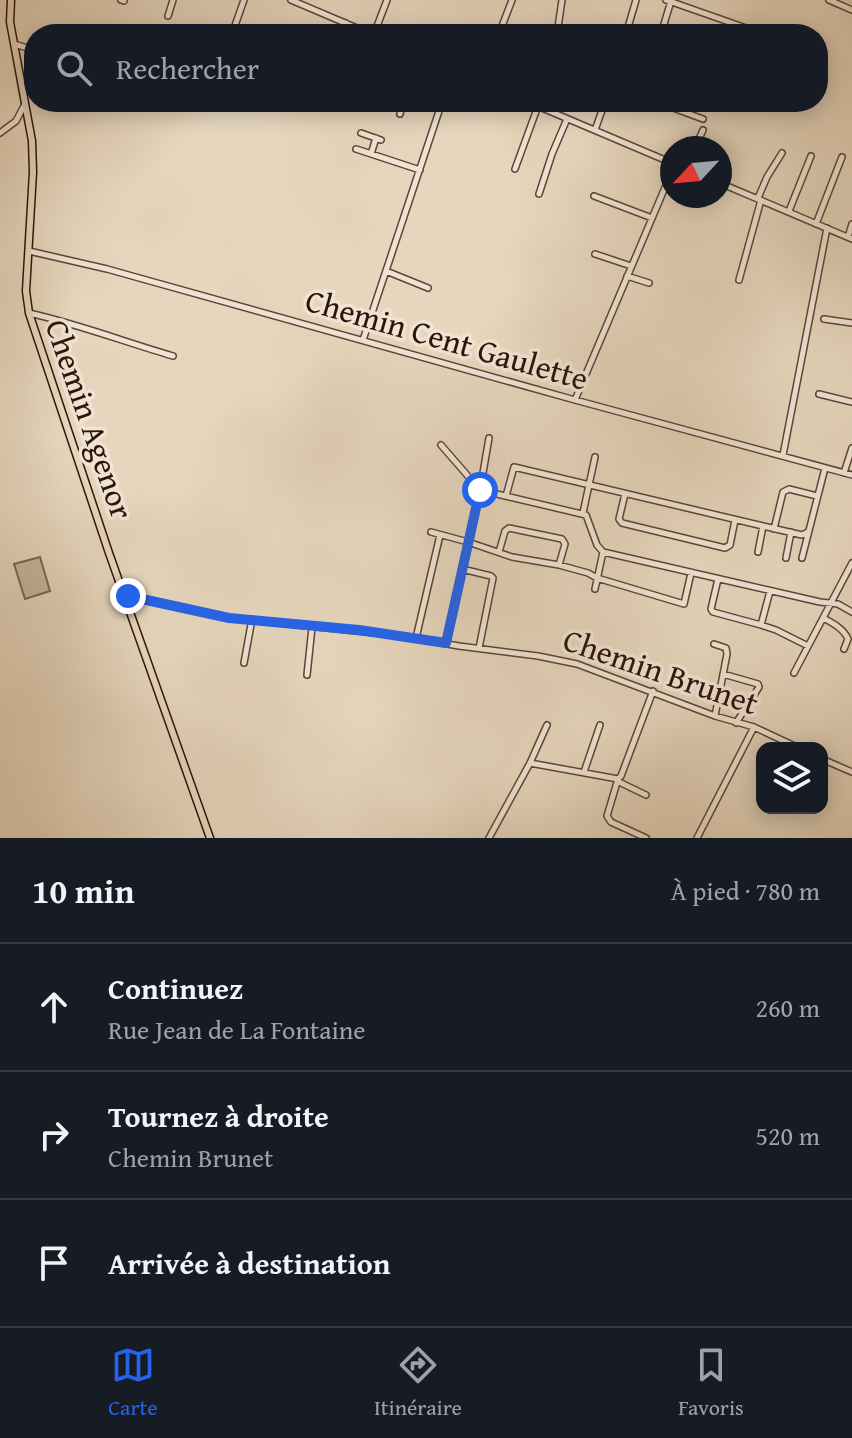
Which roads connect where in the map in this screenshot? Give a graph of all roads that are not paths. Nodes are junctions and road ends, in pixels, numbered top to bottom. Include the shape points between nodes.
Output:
1 (11, 0) edge
2 (173, 0) edge
3 (244, 0) edge
4 (291, 0) edge
5 (387, 0) edge
6 (512, 0) edge
7 (564, 0) edge
8 (636, 0) edge
9 (829, 0) edge
10 (670, 1) edge
11 (852, 10) edge
12 (168, 16) dead end
13 (346, 23) edge
14 (236, 24) edge
15 (376, 24) edge
16 (503, 24) edge
17 (559, 24) edge
18 (629, 24) edge
19 (664, 24) edge
20 (735, 24) edge
21 (14, 44) junction
22 (24, 47) edge
23 (24, 98) edge
24 (24, 105) edge
25 (26, 112) edge
26 (439, 112) edge
27 (536, 112) edge
28 (551, 112) edge
29 (601, 112) edge
30 (684, 112) edge
31 (567, 119) junction
32 (703, 119) dead end
33 (16, 121) junction
34 (28, 122) junction
35 (595, 130) junction
36 (703, 130) dead end
37 (0, 133) edge
38 (361, 133) dead end
39 (700, 136) edge
40 (356, 149) dead end
41 (782, 153) dead end
42 (371, 154) junction
43 (811, 156) dead end
44 (842, 157) dead end
45 (660, 158) edge
46 (515, 169) dead end
47 (420, 170) junction
48 (732, 188) edge
49 (539, 194) dead end
50 (594, 196) dead end
51 (660, 199) edge
52 (760, 199) junction
53 (789, 211) junction
54 (652, 218) junction
55 (816, 224) junction
56 (852, 224) edge
57 (827, 228) junction
58 (850, 238) edge
59 (29, 251) junction
60 (595, 254) dead end
61 (631, 266) junction
62 (386, 271) junction
63 (627, 276) junction
64 (739, 280) dead end
65 (649, 283) dead end
66 (428, 288) dead end
67 (29, 313) junction
68 (824, 319) dead end
69 (852, 323) edge
70 (363, 340) junction
71 (173, 356) dead end
72 (819, 394) dead end
73 (575, 400) junction
74 (852, 402) edge
75 (489, 438) dead end
76 (441, 445) dead end
77 (852, 448) edge
78 (783, 455) junction
79 (595, 457) dead end
80 (825, 468) junction
81 (844, 473) junction
82 (852, 475) edge
83 (589, 484) junction
84 (480, 490) junction
85 (625, 494) junction
86 (506, 496) junction
87 (817, 496) junction
88 (583, 513) junction
89 (735, 520) junction
90 (763, 526) junction
91 (774, 529) junction
92 (431, 532) dead end
93 (791, 532) junction
94 (808, 532) junction
95 (440, 535) junction
96 (468, 542) junction
97 (499, 552) junction
98 (603, 552) junction
99 (758, 552) dead end
100 (786, 558) dead end
101 (802, 558) dead end
102 (852, 563) edge
103 (559, 565) junction
104 (462, 569) junction
105 (691, 573) junction
106 (597, 578) junction
107 (718, 579) junction
108 (595, 589) dead end
109 (770, 591) junction
110 (125, 597) junction
111 (832, 602) junction
112 (852, 612) edge
113 (823, 618) junction
114 (252, 619) junction
115 (761, 625) junction
116 (312, 627) junction
117 (416, 638) junction
118 (446, 643) junction
119 (714, 644) dead end
120 (808, 646) junction
121 (479, 648) junction
122 (844, 649) dead end
123 (244, 663) dead end
124 (794, 673) dead end
125 (723, 674) junction
126 (307, 675) dead end
127 (653, 691) junction
128 (715, 716) junction
129 (736, 723) junction
130 (547, 725) dead end
131 (600, 725) dead end
132 (754, 727) junction
133 (786, 742) edge
134 (828, 762) edge
135 (530, 763) junction
136 (584, 772) junction
137 (852, 772) edge
138 (618, 780) junction
139 (646, 795) dead end
140 (210, 838) edge
141 (489, 838) edge
142 (646, 838) edge
143 (697, 838) edge

1 - 21 main road, Chemin Agenor
2 - 12 street
3 - 14 street
4 - 13 street
5 - 15 street
6 - 16 street
7 - 17 street
8 - 18 street
9 - 11 street
10 - 19 street
10 - 20 street
21 - 22 street
21 - 23 main road, Chemin Agenor
24 - 33 street
25 - 34 main road, Chemin Agenor
26 - 47 street
27 - 46 street
28 - 31 street
29 - 35 street
30 - 32 street
31 - 35 street
31 - 49 street
33 - 34 street
33 - 37 street
34 - 59 main road, Chemin Agenor via 33,172
35 - 45 street
36 - 39 street
38 - 42 street via 378,139
40 - 42 street
41 - 52 street
42 - 47 street
43 - 53 street
44 - 55 street
47 - 62 street
48 - 52 street
50 - 54 street
51 - 54 street
52 - 53 street
52 - 64 street
53 - 55 street
54 - 61 street
55 - 57 street
56 - 58 street
57 - 58 street
57 - 78 street
59 - 67 main road, Chemin Agenor
59 - 70 street, Chemin Cent Gaulette
60 - 61 street
61 - 63 street
62 - 66 street
62 - 70 street
63 - 65 street
63 - 73 street
67 - 71 street
67 - 110 main road, Chemin Agenor
68 - 69 street
70 - 73 street, Chemin Cent Gaulette
72 - 74 street
73 - 78 street, Chemin Cent Gaulette
75 - 84 street
76 - 84 street
77 - 81 street
78 - 80 street, Chemin Cent Gaulette
79 - 83 street
80 - 81 street, Chemin Cent Gaulette
80 - 87 street
81 - 82 street, Chemin Cent Gaulette
83 - 85 street
83 - 86 street via 514,467
83 - 88 street
84 - 86 street
84 - 96 street
85 - 89 street
85 - 89 street via 622,523 725,548
86 - 88 street
87 - 91 street via 783,492
87 - 94 street
88 - 98 street
89 - 90 street
90 - 91 street
90 - 99 street
91 - 93 street
92 - 95 street
93 - 94 street
93 - 100 street
94 - 101 street
95 - 96 street
95 - 117 street
96 - 97 street
96 - 104 street
97 - 103 street
97 - 103 street via 509,528 562,539
98 - 105 street
98 - 106 street
102 - 111 street
103 - 106 street
104 - 118 street
104 - 121 street via 493,578
105 - 106 street via 684,604
105 - 107 street
106 - 108 street
107 - 109 street
107 - 115 street via 713,612
109 - 111 street
109 - 115 street
110 - 114 street, Chemin Brunet
110 - 140 main road, Chemin Agenor
111 - 112 street
111 - 113 street
113 - 120 street
113 - 122 street via 847,635
114 - 116 street, Chemin Brunet
114 - 123 street
115 - 120 street
116 - 117 street, Chemin Brunet
116 - 126 street
117 - 118 street, Chemin Brunet
118 - 121 street, Chemin Brunet
119 - 125 street via 727,651
120 - 124 street
121 - 127 street, Chemin Brunet via 577,664
125 - 128 street
125 - 129 street via 759,687
127 - 128 street, Chemin Brunet
127 - 138 street
128 - 129 street, Chemin Brunet
129 - 132 street, Chemin Brunet
130 - 135 street
131 - 136 street
132 - 133 street, Chemin Brunet
132 - 143 street
134 - 137 street
135 - 136 street
135 - 141 street
136 - 138 street
138 - 139 street
138 - 142 street via 607,818

